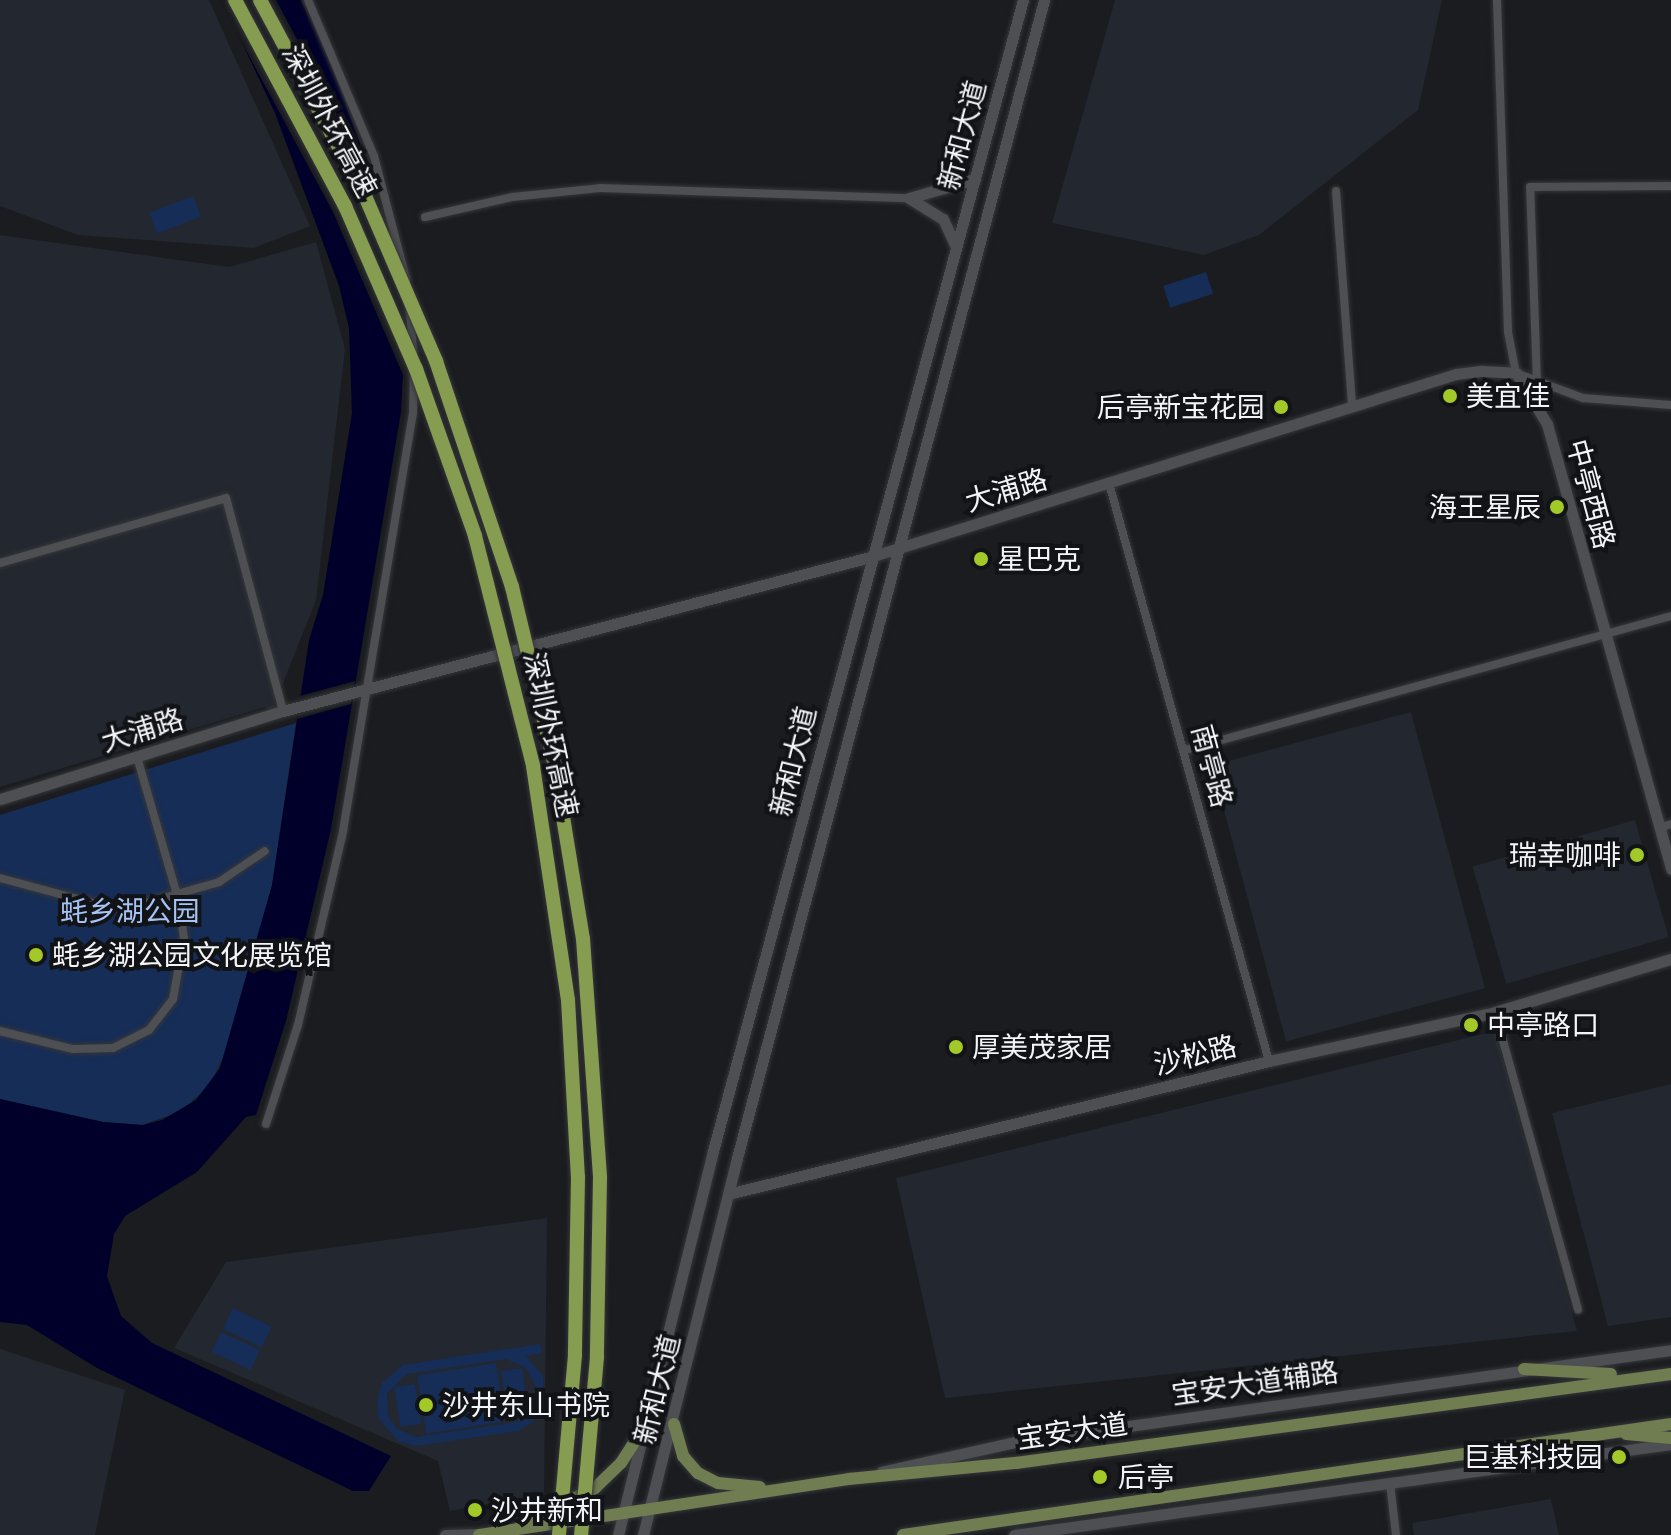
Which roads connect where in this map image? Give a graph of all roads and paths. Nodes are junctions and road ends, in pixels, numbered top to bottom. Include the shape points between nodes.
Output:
1 (235, 0) edge
2 (260, 0) edge
3 (308, 0) edge
4 (1023, 0) edge
5 (1044, 0) edge
6 (1497, 0) edge
7 (975, 179) junction
8 (1671, 186) edge
9 (1336, 191) dead end
10 (909, 198) junction
11 (425, 217) dead end
12 (956, 248) junction
13 (1516, 373) junction
14 (1537, 383) junction
15 (1671, 405) edge
16 (1352, 406) junction
17 (1109, 483) junction
18 (898, 549) junction
19 (870, 557) junction
20 (0, 563) edge
21 (1671, 616) edge
22 (1604, 633) junction
23 (366, 689) junction
24 (283, 711) junction
25 (1185, 750) junction
26 (137, 757) junction
27 (0, 799) edge
28 (1665, 826) edge
29 (265, 851) dead end
30 (1671, 869) edge
31 (0, 878) edge
32 (178, 898) junction
33 (1671, 959) edge
34 (1495, 1012) junction
35 (0, 1031) edge
36 (1269, 1061) junction
37 (266, 1124) dead end
38 (728, 1194) junction
39 (1578, 1310) dead end
40 (1671, 1350) edge
41 (1524, 1369) junction
42 (1671, 1374) edge
43 (1646, 1376) junction
44 (650, 1418) junction
45 (674, 1424) junction
46 (1671, 1424) edge
47 (1591, 1432) junction
48 (1671, 1438) edge
49 (1671, 1444) edge
50 (849, 1479) junction
51 (1390, 1483) junction
52 (792, 1488) junction
53 (650, 1510) junction
54 (624, 1514) junction
55 (505, 1531) junction
56 (485, 1534) edge
57 (445, 1535) edge
58 (479, 1535) edge
59 (559, 1535) edge
60 (581, 1535) edge
61 (618, 1535) edge
62 (643, 1535) edge
63 (903, 1535) edge
64 (1014, 1535) edge
65 (1396, 1535) edge

1 - 59 highway, 深圳外环高速, bridge via 345,206 416,369 492,593 533,766 561,941 578,1177 575,1355
2 - 60 highway, 深圳外环高速, bridge via 365,196 436,361 504,559 551,747 583,939 598,1117 598,1327
3 - 23 street via 383,183 411,326 413,413
4 - 7 main road, 新和大道
5 - 18 main road, 新和大道
6 - 13 street via 1508,332
7 - 10 main road
7 - 12 main road, 新和大道
8 - 14 street via 1530,187
9 - 16 street
10 - 11 street via 600,188 512,197
10 - 12 main road via 943,219
12 - 19 main road, 新和大道
13 - 14 street, 大浦路
13 - 16 main road, 大浦路 via 1456,374
13 - 22 main road, 中亭西路 via 1547,424
14 - 15 street, 大浦路 via 1583,398
16 - 17 main road, 大浦路
17 - 18 main road, 大浦路
17 - 25 street, 南亭路
18 - 19 main road, 大浦路
18 - 38 main road, 新和大道
19 - 23 main road, 大浦路
19 - 44 main road, 新和大道 via 713,1151
20 - 24 street via 226,498
21 - 22 street
22 - 25 street
22 - 28 main road, 中亭西路
23 - 24 main road, 大浦路
23 - 37 street via 323,929
24 - 26 main road, 大浦路
25 - 36 street, 南亭路
26 - 27 main road, 大浦路
26 - 32 street
28 - 30 main road, 中亭西路
29 - 32 street via 219,882
31 - 32 street via 104,906
32 - 35 street via 184,938 178,986 149,1030 126,1044 86,1051
33 - 34 main road, 沙松路
34 - 36 main road, 沙松路
34 - 39 street
36 - 38 main road, 沙松路
38 - 45 main road, 新和大道
40 - 41 main road, 宝安大道辅路
41 - 43 main road
41 - 50 main road, 宝安大道辅路 via 1015,1442
42 - 43 main road, 宝安大道
43 - 50 main road, 宝安大道 via 1016,1463
44 - 54 main road, 新和大道
44 - 55 main road via 632,1450 595,1488
45 - 52 main road via 683,1456 708,1479 729,1486
45 - 53 main road, 新和大道
46 - 47 main road
47 - 48 main road
47 - 63 main road
49 - 51 main road
50 - 52 main road, 宝安大道
51 - 64 main road
51 - 65 street
52 - 53 main road, 宝安大道
53 - 54 main road, 宝安大道
53 - 62 main road, 新和大道
54 - 55 main road, 宝安大道
54 - 61 main road, 新和大道
55 - 56 main road, 宝安大道
56 - 57 main road
56 - 58 main road, 宝安大道

